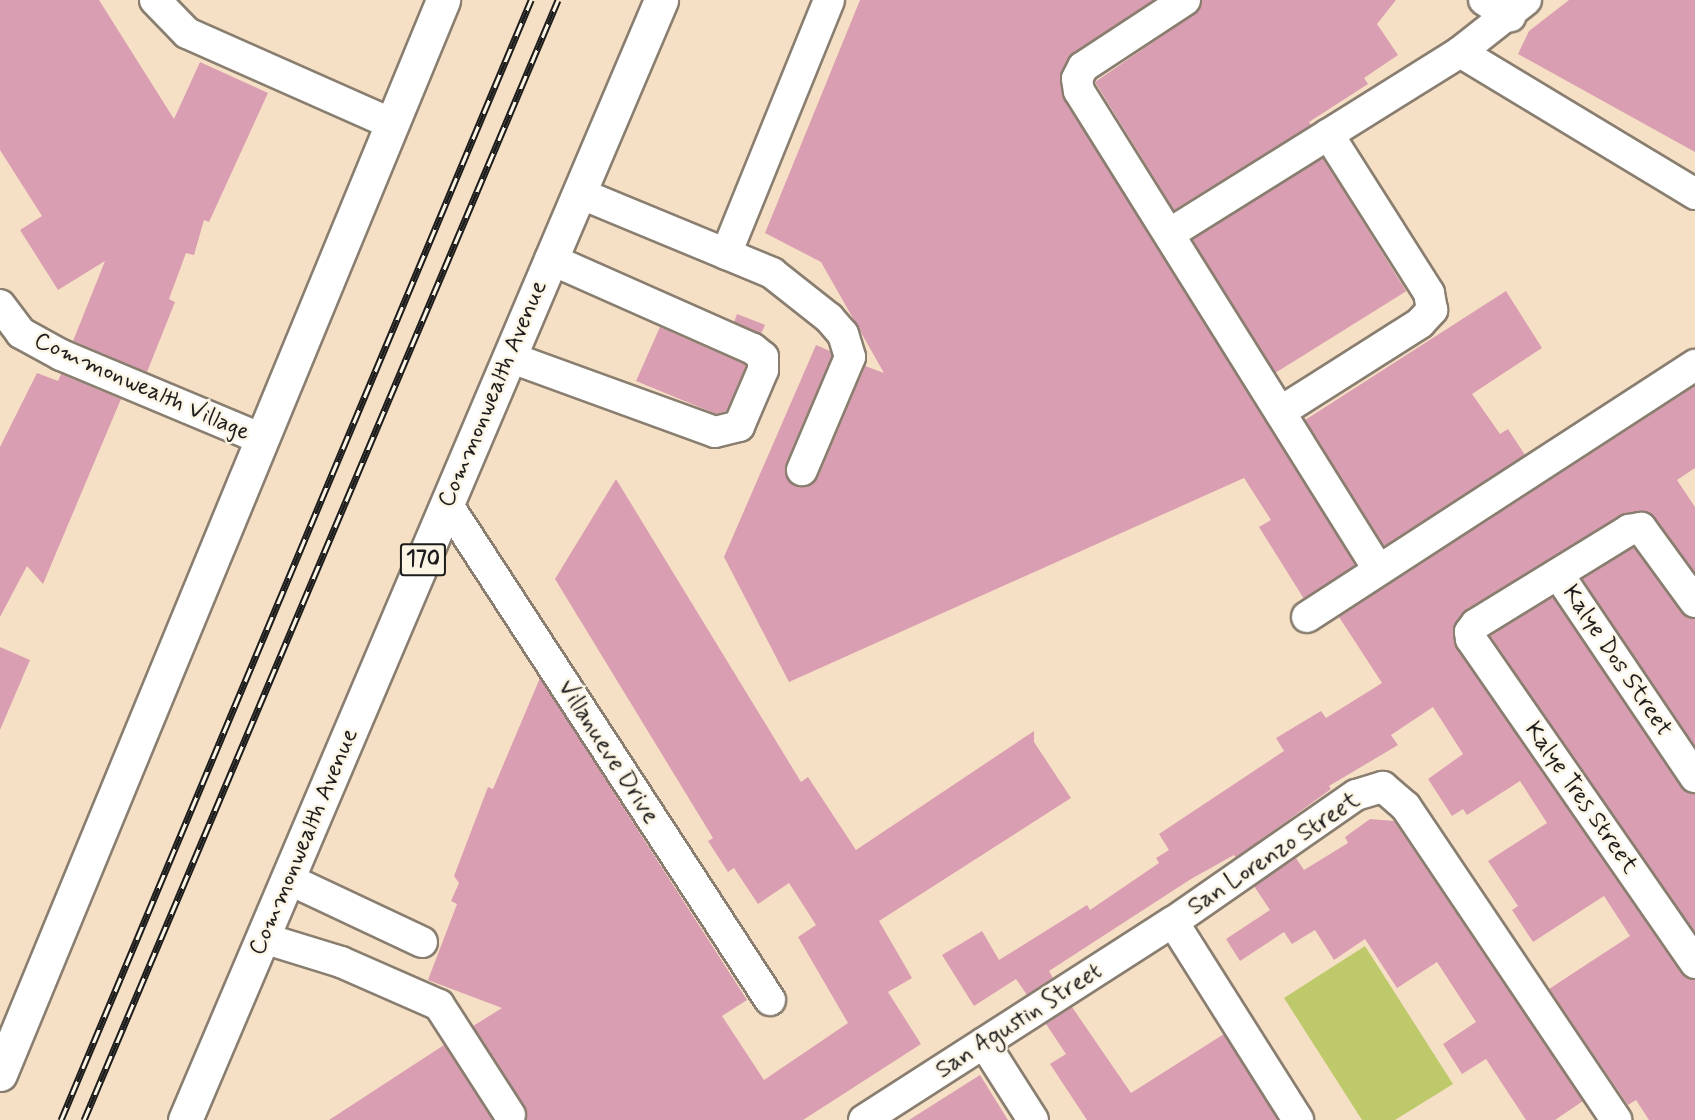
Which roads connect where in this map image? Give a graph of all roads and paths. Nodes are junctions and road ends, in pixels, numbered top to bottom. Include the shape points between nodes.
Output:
1 (155, 0) edge
2 (443, 0) edge
3 (661, 0) edge
4 (830, 0) edge
5 (1185, 0) edge
6 (1484, 0) edge
7 (1518, 8) edge
8 (1460, 52) junction
9 (392, 124) junction
10 (1328, 134) junction
11 (579, 193) junction
12 (1695, 194) edge
13 (1169, 234) junction
14 (726, 254) junction
15 (550, 259) junction
16 (0, 305) edge
17 (508, 357) junction
18 (1695, 364) edge
19 (1280, 412) junction
20 (262, 439) junction
21 (802, 470) dead end
22 (447, 504) junction
23 (1378, 569) junction
24 (1558, 574) junction
25 (1695, 602) edge
26 (1306, 617) dead end
27 (1695, 777) edge
28 (288, 879) junction
29 (1173, 922) junction
30 (263, 938) junction
31 (422, 942) dead end
32 (1695, 963) edge
33 (770, 999) dead end
34 (984, 1044) junction
35 (0, 1074) edge
36 (510, 1115) dead end
37 (185, 1120) edge
38 (864, 1120) edge
39 (1033, 1120) edge
40 (1298, 1120) edge
41 (1616, 1120) edge

1 - 9 street via 187,33
2 - 9 main road
3 - 11 main road, Commonwealth Avenue / 170
4 - 14 street
5 - 13 street via 1083,67 1077,79 1079,91
6 - 7 street
7 - 8 street
8 - 10 street
8 - 12 street
9 - 20 main road
10 - 13 street
10 - 19 street via 1429,293 1432,310 1420,323
11 - 14 street
11 - 15 main road, Commonwealth Avenue / 170
13 - 19 street
14 - 21 street via 772,273 829,318 843,334 850,357
15 - 17 main road, Commonwealth Avenue / 170
15 - 17 street via 753,349 763,357 762,370 739,426 715,432
16 - 20 street, Commonwealth Village via 21,333 61,355
17 - 22 main road, Commonwealth Avenue / 170
18 - 23 street
19 - 23 street
20 - 35 main road
22 - 28 main road, Commonwealth Avenue / 170
22 - 33 street, Villanueve Drive
23 - 26 street
24 - 25 street via 1629,530 1641,528
24 - 27 street, Kalye Dos Street
24 - 32 street, Kalye Tres Street via 1476,624 1470,632 1471,639
28 - 30 main road, Commonwealth Avenue / 170
28 - 31 street
29 - 34 street, San Agustin Street
29 - 40 street, San Lorenzo Street
29 - 41 street, San Lorenzo Street via 1356,795 1383,787 1406,807
30 - 36 street via 340,962 439,1005
30 - 37 main road, Commonwealth Avenue / 170
34 - 38 street, San Agustin Street
34 - 39 street

